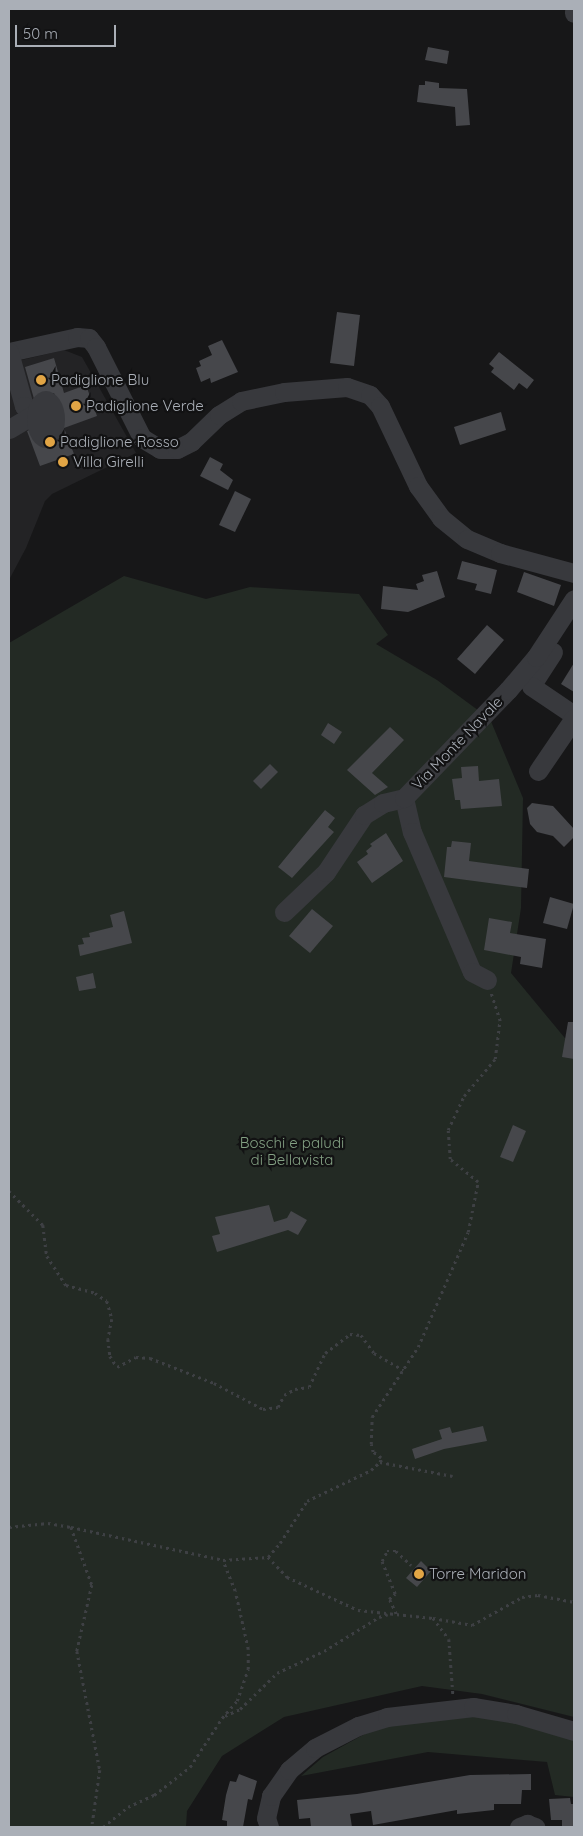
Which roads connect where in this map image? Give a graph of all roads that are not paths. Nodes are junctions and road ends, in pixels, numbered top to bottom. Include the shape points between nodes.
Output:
1 (9, 352) edge
2 (9, 429) edge
3 (574, 573) edge
4 (574, 599) edge
5 (574, 620) edge
6 (574, 717) edge
7 (538, 770) dead end
8 (404, 798) junction
9 (284, 912) dead end
10 (487, 980) road end
11 (574, 1731) edge
12 (268, 1827) edge
13 (519, 1827) edge
14 (535, 1827) edge

1 - 2 street via 24,406 36,413
1 - 3 street via 77,337 89,338 142,438 160,449 176,449 191,442 219,415 241,401 284,392 348,387 370,395 380,406 418,486 441,518 467,539 500,553
4 - 8 street, Via Monte Navale via 530,663
5 - 6 street via 531,686
6 - 7 street
8 - 9 street, Via Monte Navale via 383,803 364,815 326,872
8 - 10 street via 412,832 472,972
11 - 12 street via 516,1714 473,1706 365,1724 315,1748 289,1770 271,1796 266,1818
13 - 14 street via 527,1824

